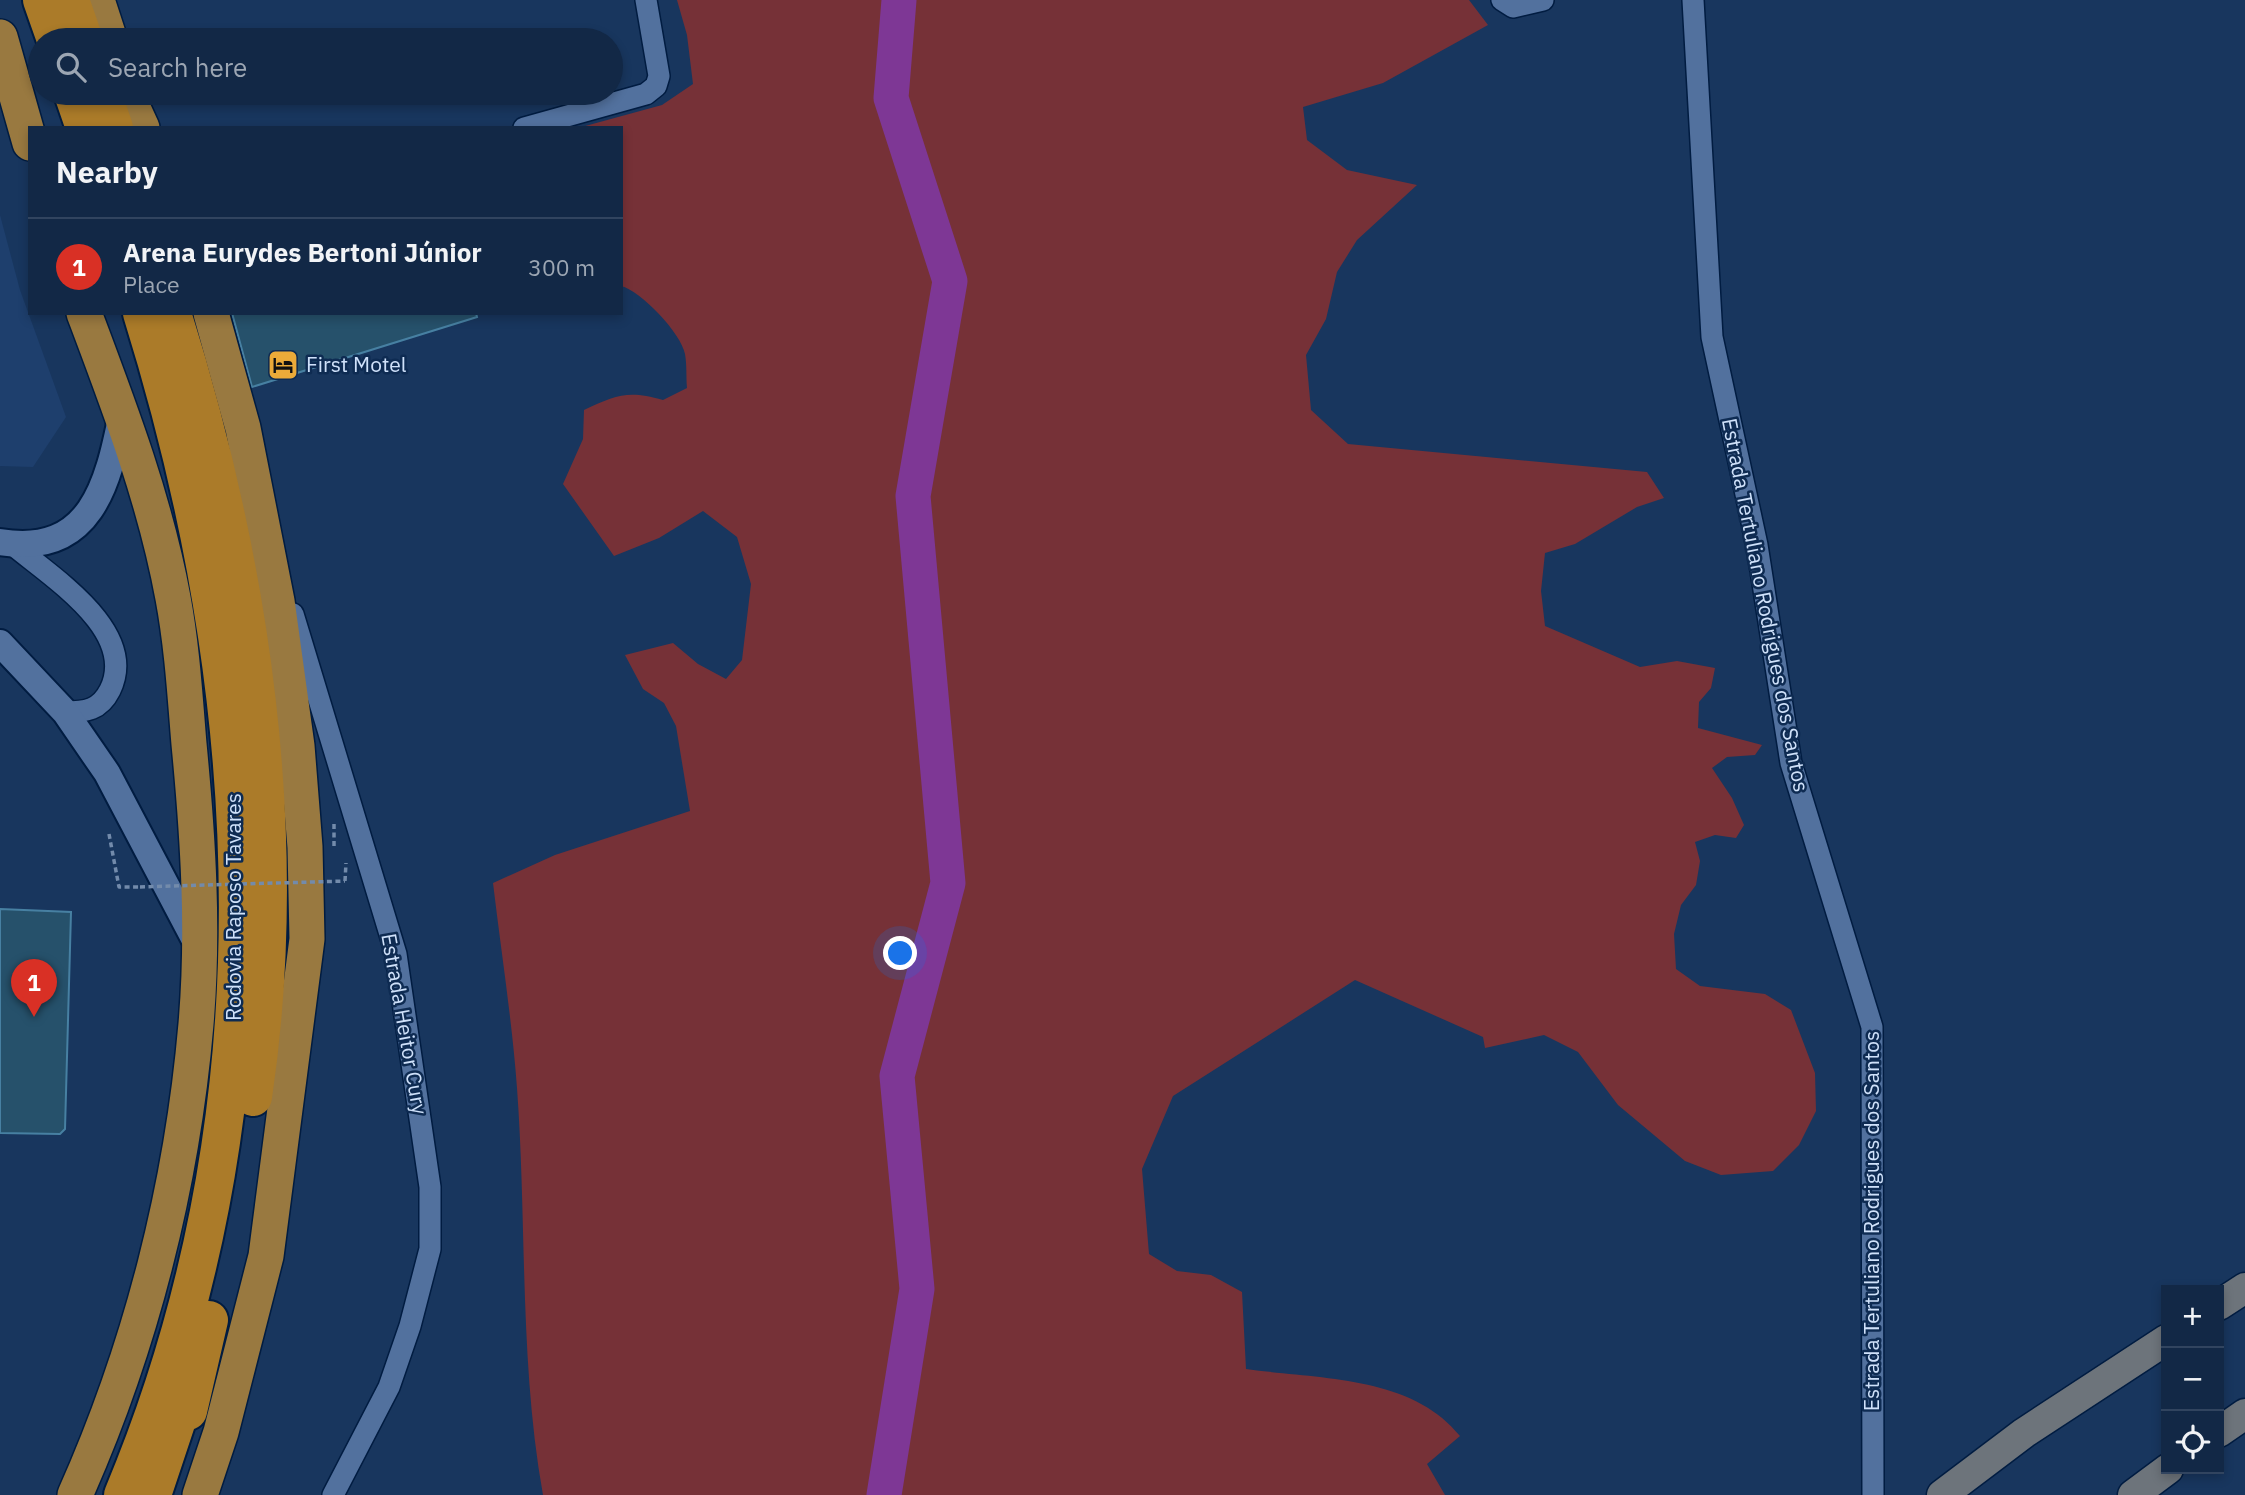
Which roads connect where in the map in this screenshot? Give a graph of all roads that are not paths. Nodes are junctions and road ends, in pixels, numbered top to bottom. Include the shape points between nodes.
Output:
1 (42, 0) edge
2 (70, 0) edge
3 (97, 0) edge
4 (646, 0) edge
5 (1502, 0) edge
6 (1544, 0) edge
7 (1693, 0) edge
8 (51, 28) edge
9 (80, 28) edge
10 (106, 28) edge
11 (0, 37) edge
12 (623, 100) edge
13 (77, 105) edge
14 (106, 105) edge
15 (131, 105) edge
16 (606, 105) edge
17 (84, 126) edge
18 (113, 126) edge
19 (141, 126) edge
20 (530, 126) edge
21 (28, 136) edge
22 (85, 315) edge
23 (143, 315) edge
24 (173, 315) edge
25 (212, 315) edge
26 (122, 412) junction
27 (243, 428) junction
28 (6, 543) edge
29 (0, 643) edge
30 (65, 712) junction
31 (199, 948) junction
32 (2245, 1288) edge
33 (2224, 1302) edge
34 (209, 1320) junction
35 (2161, 1343) edge
36 (2245, 1414) edge
37 (2224, 1429) edge
38 (75, 1495) edge
39 (123, 1495) edge
40 (152, 1495) edge
41 (169, 1495) edge
42 (200, 1495) edge
43 (333, 1495) edge
44 (1873, 1495) edge
45 (1942, 1495) edge

1 - 8 highway
2 - 9 highway
3 - 10 highway
4 - 12 street via 659,76 646,94
5 - 6 street via 1513,7
7 - 44 street, Estrada Tertuliano Rodrigues dos Santos via 1712,337 1758,545 1791,763 1872,1027
11 - 21 highway
13 - 17 highway
14 - 18 highway
15 - 19 highway
16 - 20 street
22 - 26 highway
23 - 39 highway, Rodovia Raposo Tavares via 178,446 218,629 236,802 239,913 233,1059 206,1224 179,1329
24 - 34 highway, Rodovia Raposo Tavares via 233,548 258,708 268,900 261,1047 240,1189
25 - 27 highway
26 - 28 street via 111,471 96,505 80,522 47,542
26 - 31 highway via 173,598 197,824
27 - 42 highway via 277,601 297,746 307,939 266,1256
27 - 43 street, Estrada Heitor Cury via 303,649 396,954 430,1186 430,1249 410,1326 389,1387
28 - 30 street via 98,618 112,642 116,669 106,697 97,708
29 - 30 street
30 - 31 street via 107,773
31 - 38 highway via 194,1038 167,1212 138,1331 109,1418
32 - 33 main road
34 - 40 highway, Rodovia Raposo Tavares
34 - 41 highway
35 - 45 main road via 2024,1433
36 - 37 main road

